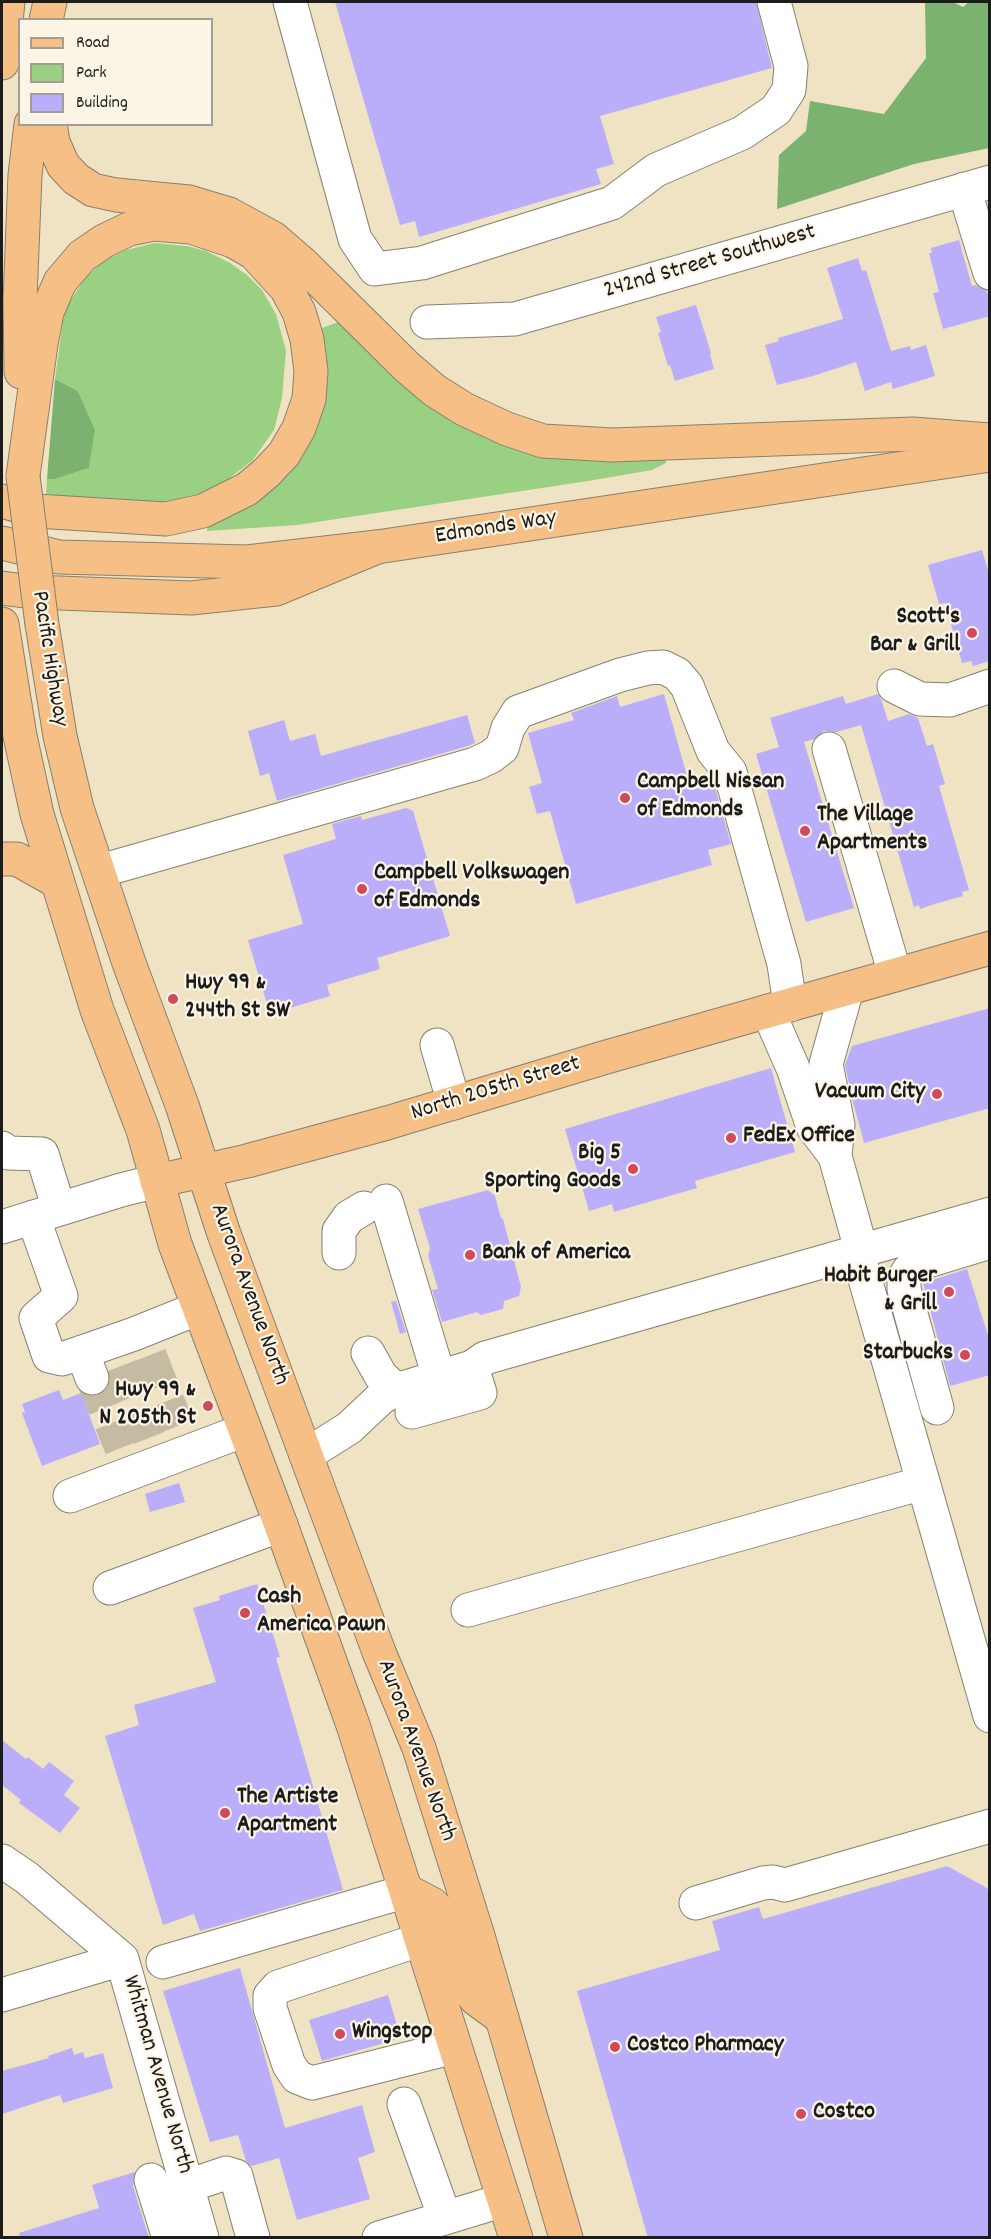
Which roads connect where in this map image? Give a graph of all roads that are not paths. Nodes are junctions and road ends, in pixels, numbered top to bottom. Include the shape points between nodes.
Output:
1 (8, 2) edge
2 (50, 2) edge
3 (291, 2) edge
4 (774, 2) edge
5 (46, 18) edge
6 (2, 63) edge
7 (31, 126) edge
8 (50, 126) edge
9 (977, 186) edge
10 (990, 273) edge
11 (427, 322) dead end
12 (990, 440) edge
13 (990, 455) edge
14 (23, 476) junction
15 (2, 501) edge
16 (2, 543) edge
17 (377, 547) junction
18 (2, 588) edge
19 (2, 624) edge
20 (894, 686) dead end
21 (990, 686) edge
22 (829, 749) dead end
23 (2, 859) edge
24 (100, 871) junction
25 (57, 881) junction
26 (990, 948) edge
27 (895, 974) junction
28 (847, 989) junction
29 (779, 1008) junction
30 (437, 1045) dead end
31 (454, 1103) junction
32 (2, 1148) edge
33 (835, 1156) junction
34 (204, 1171) junction
35 (157, 1181) junction
36 (46, 1213) junction
37 (990, 1214) edge
38 (2, 1227) edge
39 (990, 1242) edge
40 (859, 1251) junction
41 (339, 1253) dead end
42 (199, 1308) junction
43 (368, 1353) dead end
44 (472, 1367) junction
45 (439, 1377) junction
46 (404, 1401) junction
47 (937, 1408) dead end
48 (245, 1430) junction
49 (306, 1455) junction
50 (923, 1483) junction
51 (70, 1496) dead end
52 (281, 1525) junction
53 (110, 1587) dead end
54 (468, 1610) dead end
55 (990, 1716) edge
56 (990, 1827) edge
57 (2, 1861) edge
58 (407, 1891) junction
59 (696, 1903) dead end
60 (422, 1939) junction
61 (122, 1959) junction
62 (163, 1962) dead end
63 (2, 1995) edge
64 (502, 2018) junction
65 (454, 2047) junction
66 (404, 2104) dead end
67 (151, 2180) dead end
68 (188, 2186) junction
69 (504, 2200) junction
70 (445, 2218) junction
71 (169, 2238) edge
72 (202, 2238) edge
73 (253, 2238) edge
74 (379, 2238) edge
75 (516, 2238) edge
76 (566, 2238) edge

1 - 6 main road
2 - 5 main road
3 - 4 street via 355,239 375,269 422,263 612,203 656,170 742,134 776,110 789,90 791,66
7 - 14 main road, Pacific Highway via 20,300
8 - 12 main road via 52,142 63,165 76,179 93,190 116,195 189,202 229,214 273,238 434,390 507,429 543,441 612,445 912,434
9 - 10 street
9 - 11 street, 242nd Street Southwest via 515,319
13 - 17 main road, Edmonds Way
14 - 15 main road via 47,312 60,282 82,256 129,229 191,226 254,253 286,288 307,339 309,399 284,454 247,489 204,511 165,519 36,511
14 - 24 main road, Pacific Highway, bridge via 60,736 77,808
16 - 17 main road, Edmonds Way via 59,557 247,562
17 - 18 main road via 276,589 192,598
19 - 25 main road, Pacific Highway via 20,736
20 - 21 street via 920,699 950,700
22 - 27 street
23 - 25 main road via 17,859
24 - 29 street via 475,764 502,748 518,712 620,675 663,667 677,674 687,686 713,750 730,772 784,964
24 - 34 main road, Pacific Highway
25 - 35 main road, Pacific Highway
26 - 27 main road, North 205th Street
27 - 28 main road, North 205th Street
28 - 29 main road, North 205th Street
28 - 33 street via 826,1064 838,1125
29 - 31 main road, North 205th Street
29 - 33 street via 793,1068 813,1127
30 - 31 street
31 - 34 main road, North 205th Street
32 - 36 street via 9,1153 42,1154
33 - 40 street
34 - 35 main road, North 205th Street
34 - 49 main road, Aurora Avenue North
35 - 36 street, North 205th Street
35 - 42 main road, Aurora Avenue North
36 - 38 street, North 205th Street
36 - 42 street via 61,1296 36,1318 49,1356 62,1359 116,1354
37 - 40 street
39 - 47 street via 918,1264 904,1278
40 - 44 street via 486,1358
40 - 50 street
41 - 45 street via 339,1232 349,1217 375,1204
42 - 48 main road, Aurora Avenue North
43 - 46 street via 381,1376
44 - 45 street
44 - 46 street via 480,1393
45 - 46 street
46 - 49 street via 382,1397 337,1436
48 - 51 street via 154,1450
48 - 52 main road, Aurora Avenue North
49 - 64 main road, Aurora Avenue North via 419,1748
50 - 54 street
50 - 55 street
52 - 53 street
52 - 58 main road, Aurora Avenue North
56 - 59 street via 785,1885 763,1883
57 - 61 street, Whitman Avenue North
58 - 60 main road, Aurora Avenue North
58 - 62 street
58 - 64 main road via 441,1913 469,1991
60 - 65 main road, Aurora Avenue North
60 - 65 street via 278,1987 270,1996 270,2008 289,2065 297,2077 312,2083
61 - 63 street
61 - 68 street, Whitman Avenue North
64 - 76 main road, Aurora Avenue North
65 - 69 main road, Aurora Avenue North
66 - 70 street
67 - 71 street
68 - 72 street, Whitman Avenue North
68 - 73 street via 226,2173 236,2176
69 - 70 street
69 - 75 main road, Aurora Avenue North
70 - 74 street

